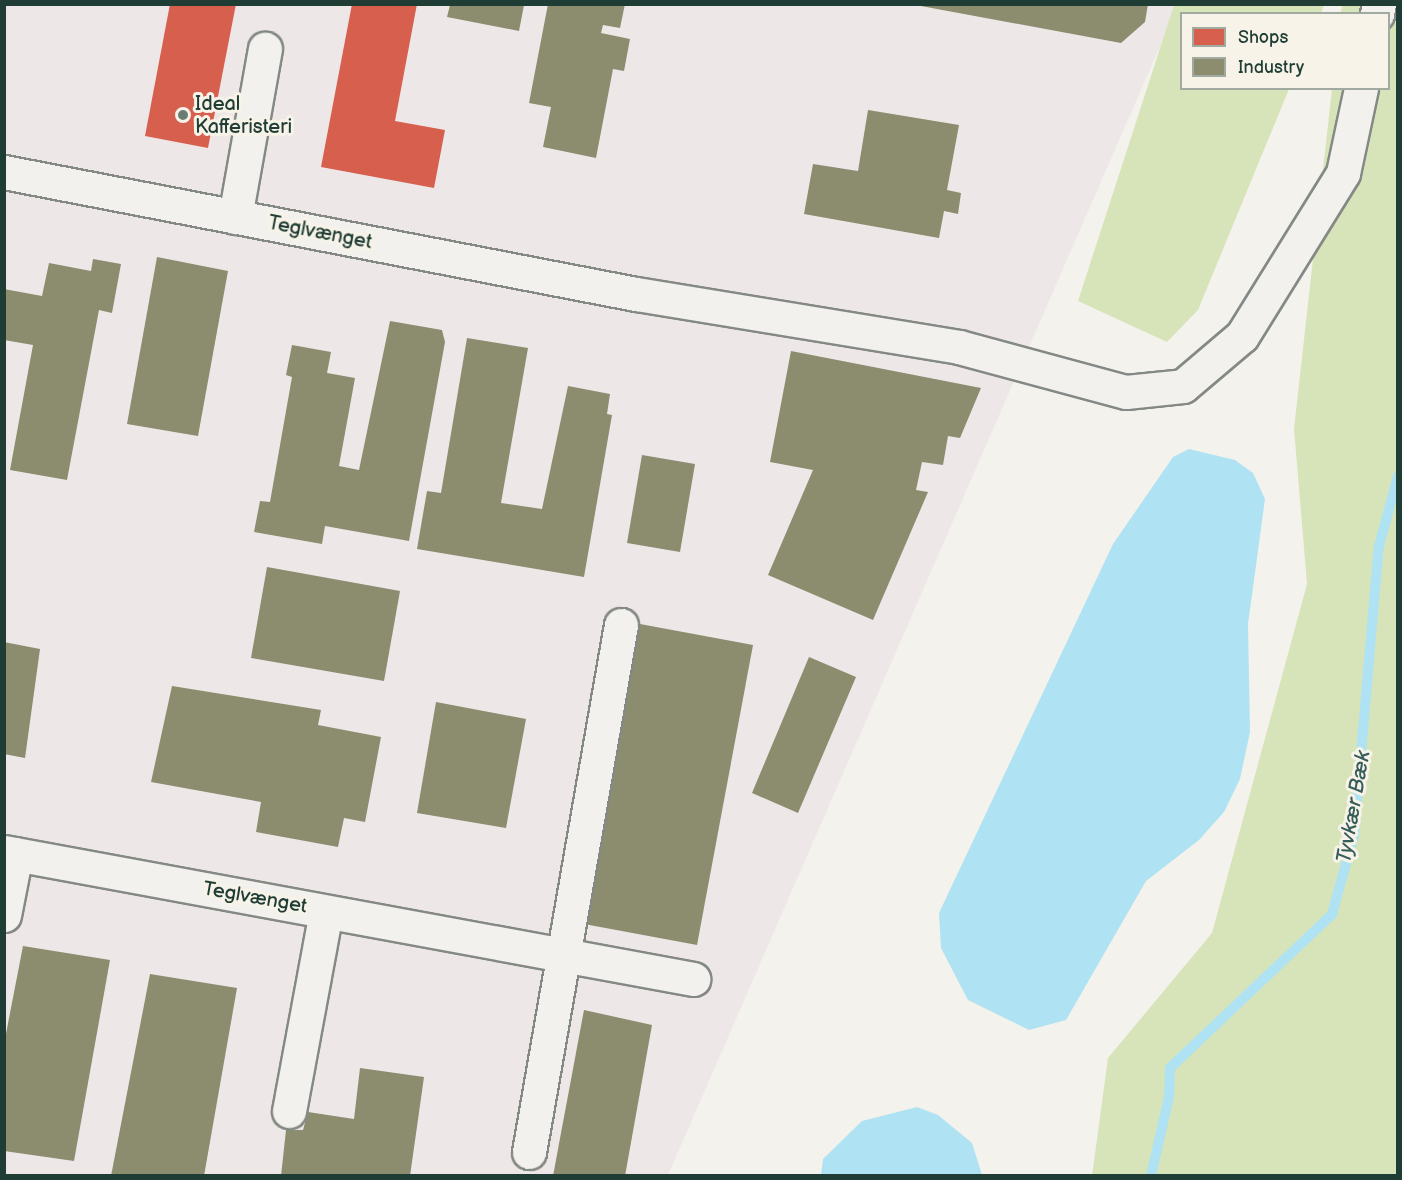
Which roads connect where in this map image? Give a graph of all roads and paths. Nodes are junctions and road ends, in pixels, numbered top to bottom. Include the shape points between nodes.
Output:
1 (265, 49) dead end
2 (1361, 90) edge
3 (4, 172) edge
4 (235, 217) junction
5 (621, 626) dead end
6 (10, 853) edge
7 (326, 912) junction
8 (4, 915) edge
9 (563, 955) junction
10 (693, 979) dead end
11 (290, 1111) dead end
12 (529, 1152) dead end

1 - 4 street
2 - 4 street, Teglvænget via 1343,173 1295,254 1242,336 1183,386 1126,392 959,347 636,294
3 - 4 street, Teglvænget
5 - 9 street
6 - 7 street, Teglvænget
6 - 8 street
7 - 9 street, Teglvænget
7 - 11 street
9 - 10 street, Teglvænget
9 - 12 street

